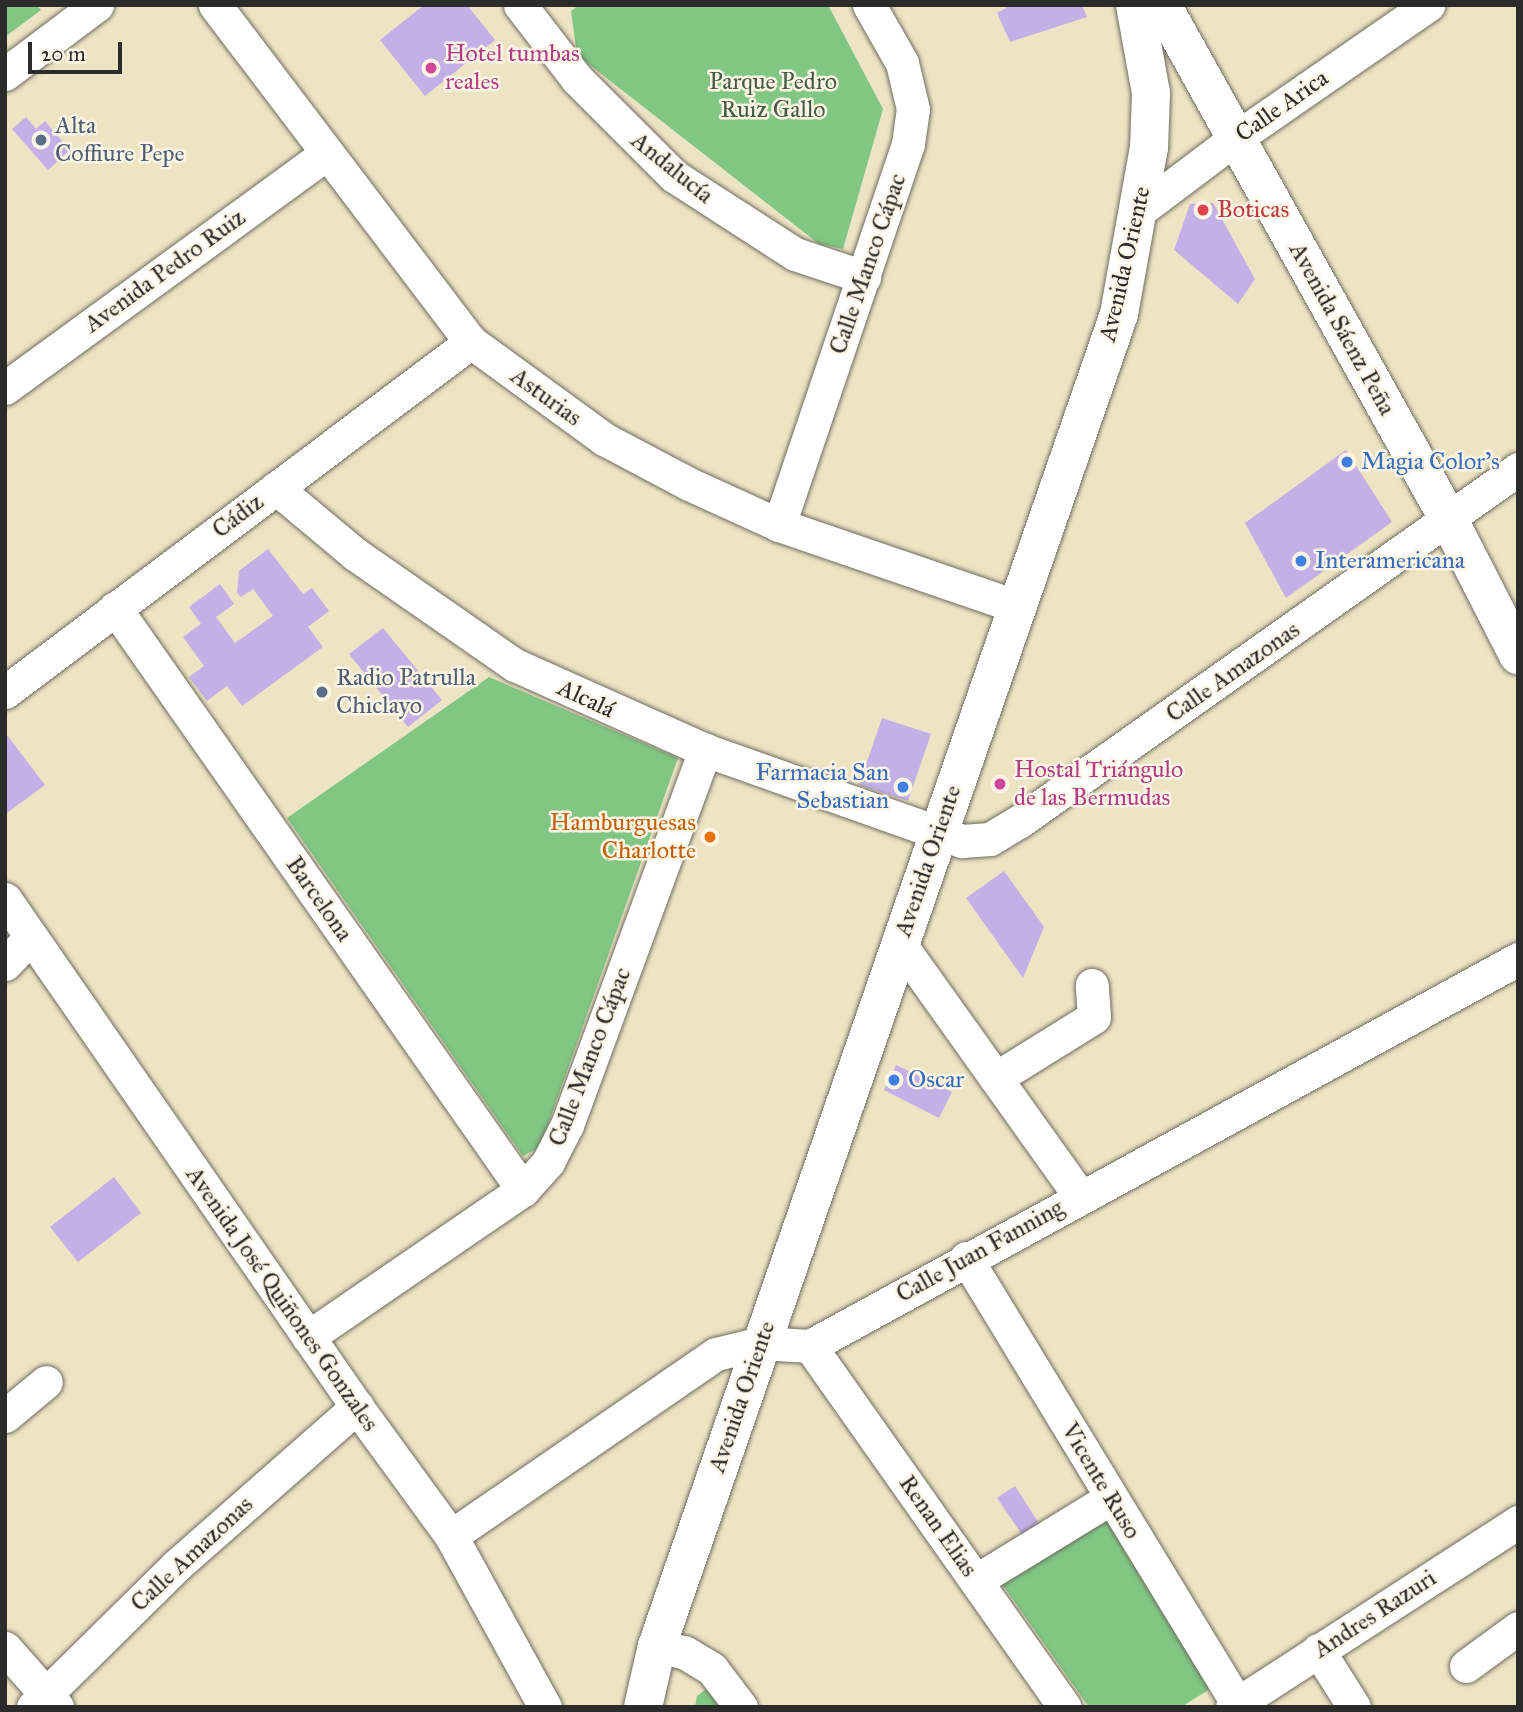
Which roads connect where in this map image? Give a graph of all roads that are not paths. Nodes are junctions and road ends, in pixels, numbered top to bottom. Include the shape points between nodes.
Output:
1 (96, 5) edge
2 (215, 5) edge
3 (520, 5) edge
4 (869, 5) edge
5 (1135, 5) edge
6 (1163, 5) edge
7 (1428, 5) edge
8 (5, 74) edge
9 (1236, 138) junction
10 (325, 155) junction
11 (1139, 211) junction
12 (864, 277) junction
13 (471, 342) junction
14 (5, 388) edge
15 (1518, 469) edge
16 (276, 488) junction
17 (1448, 520) junction
18 (779, 525) junction
19 (1015, 606) junction
20 (114, 608) junction
21 (1518, 654) edge
22 (5, 692) edge
23 (705, 750) junction
24 (937, 835) junction
25 (5, 900) edge
26 (32, 937) junction
27 (900, 944) junction
28 (1518, 959) edge
29 (5, 964) edge
30 (1063, 1036) dead end
31 (996, 1078) junction
32 (523, 1190) junction
33 (1080, 1196) junction
34 (966, 1258) junction
35 (308, 1337) junction
36 (761, 1343) junction
37 (810, 1346) junction
38 (46, 1382) dead end
39 (357, 1407) junction
40 (5, 1416) edge
41 (1111, 1498) junction
42 (1518, 1522) edge
43 (451, 1536) junction
44 (977, 1580) junction
45 (1518, 1628) edge
46 (657, 1646) junction
47 (5, 1648) edge
48 (1318, 1650) junction
49 (1466, 1666) dead end
50 (45, 1703) edge
51 (1234, 1705) edge
52 (545, 1707) edge
53 (643, 1707) edge
54 (741, 1707) edge
55 (1065, 1707) edge
56 (1354, 1707) edge

1 - 8 street
2 - 10 street, Asturias
3 - 12 street, Andalucía via 577,79 674,176 795,254
4 - 12 street, Calle Manco Cápac via 902,64 913,108 908,144
5 - 11 main road, Avenida Oriente via 1151,93
6 - 9 main road, Avenida Sáenz Peña
7 - 9 street, Calle Arica
9 - 11 street, Calle Arica
9 - 17 main road, Avenida Sáenz Peña
10 - 13 street, Asturias
10 - 14 street, Avenida Pedro Ruiz
11 - 19 main road, Avenida Oriente via 1119,314
12 - 18 street, Calle Manco Cápac
13 - 16 street, Cádiz
13 - 18 street, Asturias via 604,439
15 - 17 street, Calle Amazonas
16 - 20 street, Cádiz
16 - 23 street, Alcalá via 377,570 515,665
17 - 21 main road, Avenida Sáenz Peña
17 - 24 street, Calle Amazonas via 1020,821 990,839 962,841
18 - 19 street, Asturias
19 - 24 main road, Avenida Oriente
20 - 22 street, Cádiz
20 - 32 street, Barcelona
23 - 24 street, Alcalá
23 - 32 street, Calle Manco Cápac via 567,1125 548,1162
24 - 27 main road, Avenida Oriente
25 - 26 street, Avenida José Quiñones Gonzales
26 - 29 street
26 - 35 street, Avenida José Quiñones Gonzales
27 - 31 street
27 - 36 main road, Avenida Oriente
28 - 33 street, Calle Juan Fanning
30 - 31 street
31 - 33 street
32 - 35 street, Calle Manco Cápac
33 - 34 street, Calle Juan Fanning
34 - 37 street, Calle Juan Fanning
34 - 41 street, Vicente Ruso
35 - 39 street, Avenida José Quiñones Gonzales
36 - 37 street
36 - 43 street via 716,1354
36 - 46 main road, Avenida Oriente
37 - 44 street, Renan Elias
38 - 40 street
39 - 43 street, Avenida José Quiñones Gonzales
39 - 50 street, Calle Amazonas via 177,1565
41 - 44 street
41 - 51 street, Vicente Ruso
42 - 48 street, Andres Razuri
43 - 52 street, Avenida José Quiñones Gonzales
44 - 55 street, Renan Elias
45 - 49 street
46 - 53 main road, Avenida Oriente
46 - 54 street via 684,1652 712,1669
47 - 50 street
48 - 51 street, Andres Razuri
48 - 56 street

